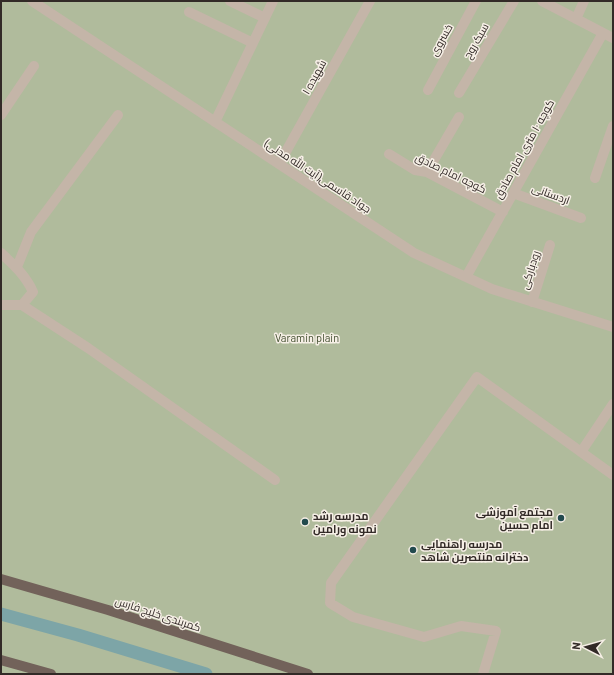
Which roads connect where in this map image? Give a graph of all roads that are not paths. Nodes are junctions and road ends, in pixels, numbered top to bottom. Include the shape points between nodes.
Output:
1 (32, 1) edge
2 (230, 1) edge
3 (273, 1) edge
4 (370, 1) edge
5 (476, 1) edge
6 (514, 1) edge
7 (542, 1) edge
8 (584, 1) edge
9 (189, 12) dead end
10 (265, 18) junction
11 (576, 19) junction
12 (603, 33) junction
13 (613, 38) edge
14 (253, 43) junction
15 (34, 66) dead end
16 (428, 90) dead end
17 (460, 93) dead end
18 (1, 115) edge
19 (118, 115) dead end
20 (460, 117) dead end
21 (215, 122) junction
22 (613, 126) edge
23 (389, 154) dead end
24 (279, 164) junction
25 (427, 172) junction
26 (595, 178) dead end
27 (513, 193) junction
28 (503, 212) junction
29 (581, 218) dead end
30 (550, 245) dead end
31 (1, 253) edge
32 (17, 267) junction
33 (466, 277) junction
34 (532, 302) junction
35 (1, 305) edge
36 (22, 306) junction
37 (613, 327) edge
38 (613, 404) edge
39 (581, 452) junction
40 (613, 475) edge
41 (275, 480) dead end
42 (1, 579) edge
43 (1, 660) edge
44 (51, 674) edge
45 (308, 674) edge
46 (483, 674) edge

1 - 21 street, جواد قاسمی(آیت الله مدنی)
2 - 10 street
3 - 10 street
4 - 24 street, شهیده ۱
5 - 16 street, خسروی
6 - 17 street, سبک روح
7 - 11 street
8 - 11 street
9 - 14 street
10 - 14 street
11 - 12 street
12 - 13 street
12 - 27 street, کوچه ۱۰ متری امام صادق
14 - 21 street
15 - 18 street
19 - 32 street via 32,232
20 - 25 street
21 - 24 street, جواد قاسمی(آیت الله مدنی)
22 - 26 street
23 - 25 street, کوچه امام صادق via 415,170
24 - 33 street, جواد قاسمی(آیت الله مدنی) via 414,253
25 - 28 street, کوچه امام صادق
27 - 28 street, کوچه ۱۰ متری امام صادق
27 - 29 street, اردستانی
28 - 33 street, کوچه ۱۰ متری امام صادق
30 - 34 street, رودبارکی
31 - 32 street
32 - 36 street via 33,292
33 - 34 street, جواد قاسمی(آیت الله مدنی) via 492,290
34 - 37 street, جواد قاسمی(آیت الله مدنی)
35 - 36 street
36 - 41 street via 88,348
38 - 39 street
39 - 40 street
39 - 46 street via 477,377 331,583 330,603 353,617 424,637 461,626 496,632
42 - 45 main road, کمربندی خلیج فارس via 108,610
43 - 44 main road

